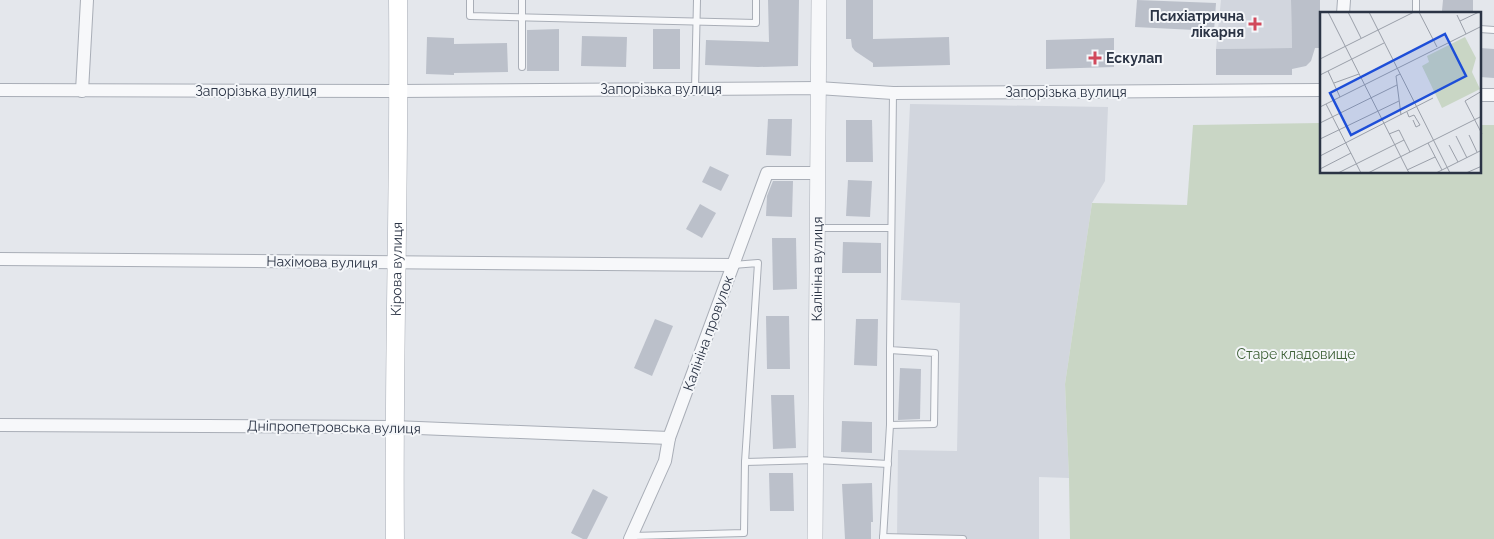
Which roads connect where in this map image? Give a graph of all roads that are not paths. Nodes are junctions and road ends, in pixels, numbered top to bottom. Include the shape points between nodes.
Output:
1 (87, 0) edge
2 (398, 0) edge
3 (470, 0) edge
4 (522, 0) edge
5 (697, 0) edge
6 (756, 0) edge
7 (819, 0) edge
8 (522, 18) junction
9 (697, 21) junction
10 (522, 67) dead end
11 (818, 88) junction
12 (695, 89) junction
13 (0, 90) edge
14 (1320, 90) edge
15 (82, 91) junction
16 (399, 91) junction
17 (893, 93) junction
18 (817, 173) junction
19 (818, 228) junction
20 (891, 228) junction
21 (0, 258) edge
22 (398, 263) junction
23 (733, 265) junction
24 (890, 350) junction
25 (0, 425) edge
26 (890, 425) junction
27 (394, 427) junction
28 (669, 438) junction
29 (816, 460) junction
30 (745, 462) junction
31 (888, 464) junction
32 (631, 538) edge
33 (884, 538) edge
34 (395, 539) edge
35 (815, 539) edge
36 (962, 539) edge

1 - 15 street
2 - 16 main road, Кірова вулиця
3 - 8 lane via 470,16
4 - 8 lane
5 - 9 lane
6 - 9 lane via 756,23
7 - 11 street, Калініна вулиця
8 - 9 lane
8 - 10 lane
9 - 12 lane
11 - 12 street, Запорізька вулиця
11 - 17 street, Запорізька вулиця
11 - 18 street, Калініна вулиця
12 - 16 street, Запорізька вулиця
13 - 15 street, Запорізька вулиця
14 - 17 street, Запорізька вулиця
15 - 16 street, Запорізька вулиця
16 - 22 main road, Кірова вулиця
17 - 20 lane
18 - 19 street, Калініна вулиця
18 - 23 street, Калініна провулок via 767,173
19 - 20 lane
19 - 29 street, Калініна вулиця
20 - 24 lane
21 - 22 street, Нахімова вулиця
22 - 23 street, Нахімова вулиця
22 - 27 main road, Кірова вулиця
23 - 28 street, Калініна провулок
23 - 30 lane via 758,262
24 - 26 lane
24 - 26 lane via 935,352 934,424
25 - 27 street, Дніпропетровська вулиця
26 - 31 lane
27 - 28 street, Дніпропетровська вулиця
27 - 34 main road, Кірова вулиця
28 - 32 street, Калініна провулок via 665,461
29 - 30 lane
29 - 31 lane
29 - 35 street, Калініна вулиця
30 - 32 lane via 744,533
31 - 33 lane
33 - 36 lane

